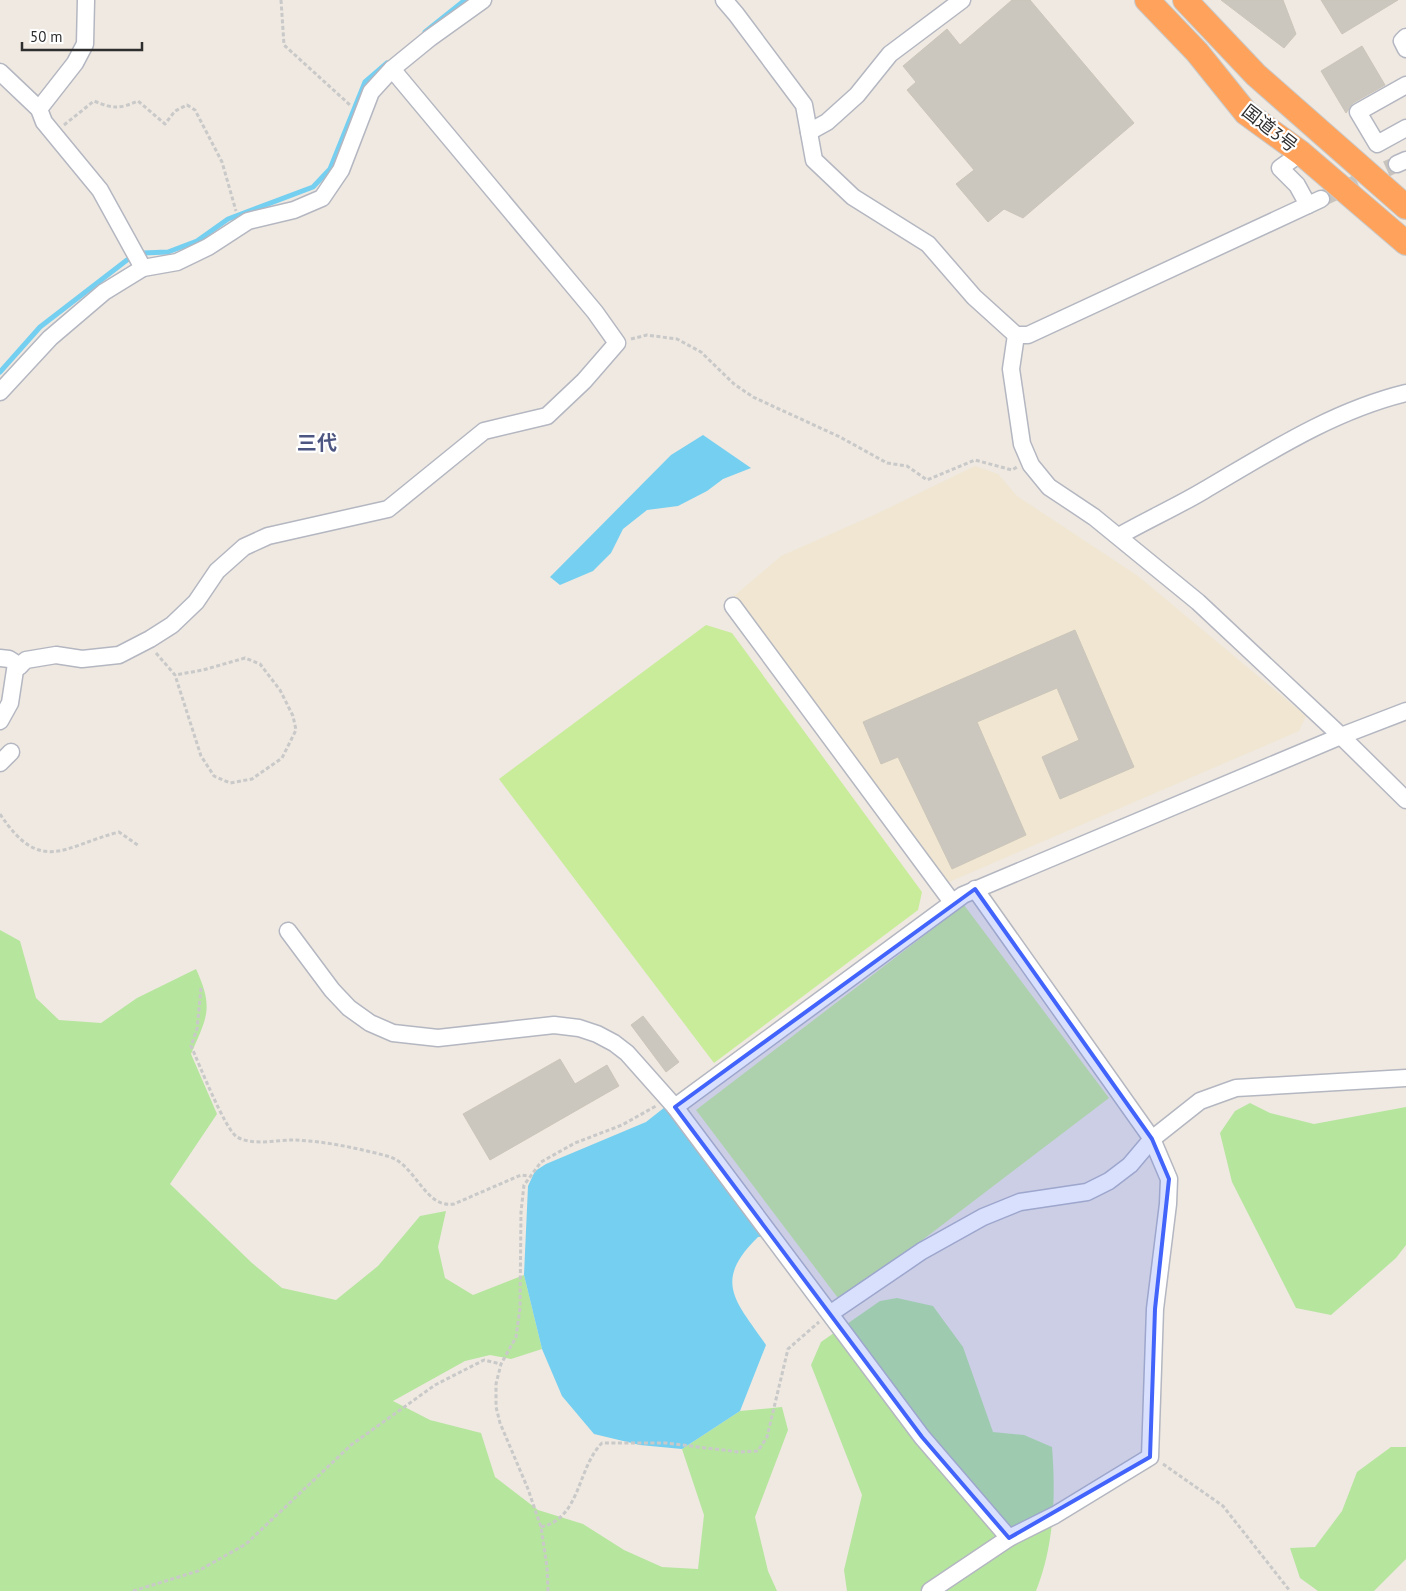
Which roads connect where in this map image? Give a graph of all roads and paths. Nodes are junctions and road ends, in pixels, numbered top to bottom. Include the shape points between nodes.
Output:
1 (86, 0) edge
2 (281, 0) edge
3 (483, 0) edge
4 (724, 0) edge
5 (962, 0) edge
6 (1147, 0) edge
7 (1186, 0) edge
8 (1406, 37) edge
9 (1406, 49) edge
10 (392, 69) junction
11 (0, 72) edge
12 (1406, 85) edge
13 (39, 109) junction
14 (362, 116) junction
15 (1406, 128) edge
16 (809, 132) junction
17 (54, 133) junction
18 (1301, 153) junction
19 (1406, 207) edge
20 (242, 225) junction
21 (1406, 243) edge
22 (143, 268) junction
23 (1016, 335) junction
24 (617, 343) junction
25 (0, 392) edge
26 (1406, 393) edge
27 (1029, 460) junction
28 (1119, 536) junction
29 (733, 606) dead end
30 (146, 641) junction
31 (0, 658) edge
32 (20, 666) junction
33 (175, 675) junction
34 (1406, 711) edge
35 (0, 721) edge
36 (1341, 736) junction
37 (1406, 800) edge
38 (0, 814) edge
39 (139, 846) dead end
40 (976, 889) junction
41 (952, 902) junction
42 (288, 931) dead end
43 (201, 988) dead end
44 (1406, 1078) edge
45 (671, 1102) junction
46 (1152, 1139) junction
47 (529, 1176) junction
48 (831, 1313) junction
49 (501, 1364) junction
50 (1150, 1457) junction
51 (541, 1527) junction
52 (1009, 1538) junction
53 (134, 1591) edge
54 (548, 1591) edge
55 (930, 1591) edge
56 (1290, 1591) edge

1 - 13 street via 86,44
2 - 14 path via 284,45
3 - 10 street
4 - 16 street via 804,106
5 - 16 street via 890,54 857,95 827,122
6 - 18 highway, 国道3号 via 1197,52 1246,113
7 - 19 highway, 国道3号 via 1256,75
8 - 9 street via 1402,41
10 - 14 street via 372,92
10 - 24 street via 595,312
11 - 13 street
12 - 15 street via 1358,112 1377,144
13 - 17 street via 44,122
14 - 20 street via 342,170 322,198
16 - 23 street via 814,160 853,197 928,244 974,297
17 - 20 path via 94,101 110,108 138,101 165,124 176,111 187,105 195,110 222,162
17 - 22 street via 100,190
18 - 21 highway, 国道3号
18 - 23 street via 1280,168 1314,202 1028,335
20 - 22 street via 177,262
22 - 25 street via 104,292 50,338
23 - 27 street via 1011,369 1022,444
24 - 27 path via 646,335 677,339 701,352 734,384 753,397 840,437 887,463 907,466 927,480 975,460 1012,470
24 - 30 street via 547,416 484,431 388,509 268,536 244,547 217,571 196,602 172,626
26 - 28 street via 1381,399 1309,429
27 - 28 street via 1049,487
28 - 36 street via 1198,602
29 - 41 street
30 - 32 street via 119,655 82,659 56,654 26,660
30 - 33 path
31 - 32 street
32 - 35 street via 15,670 10,703
33 - 33 path via 202,756 214,776 230,783 252,780 282,758 296,730 293,716 280,690 260,664 245,658
34 - 36 street
36 - 37 street
36 - 40 street
38 - 39 path via 23,842 44,853 65,850 119,832
40 - 41 street
40 - 46 street
41 - 45 street
42 - 45 street via 349,1008 385,1029 417,1037 438,1038 554,1025 579,1028 614,1043 627,1053
43 - 47 path via 191,1046 227,1124 237,1136 248,1140 335,1144 387,1156 410,1170 436,1202 447,1205 522,1175
44 - 46 street via 1236,1088 1200,1100
45 - 47 path via 575,1143 541,1162
45 - 48 street
46 - 48 street via 1130,1165 1109,1181 1087,1192 1020,1202 983,1217 922,1251
46 - 50 street via 1169,1179 1169,1187 1155,1309
47 - 49 path via 524,1185 521,1212 516,1337
48 - 51 path via 788,1349 767,1437 758,1451 739,1452 666,1443 602,1443 593,1452 567,1512 552,1525
48 - 52 street via 922,1437
49 - 51 path via 496,1384 500,1423
49 - 53 path via 484,1360 410,1402 351,1445 246,1544 198,1571
50 - 52 street via 1055,1515
50 - 56 path via 1223,1506
51 - 54 path via 548,1567
52 - 55 street

